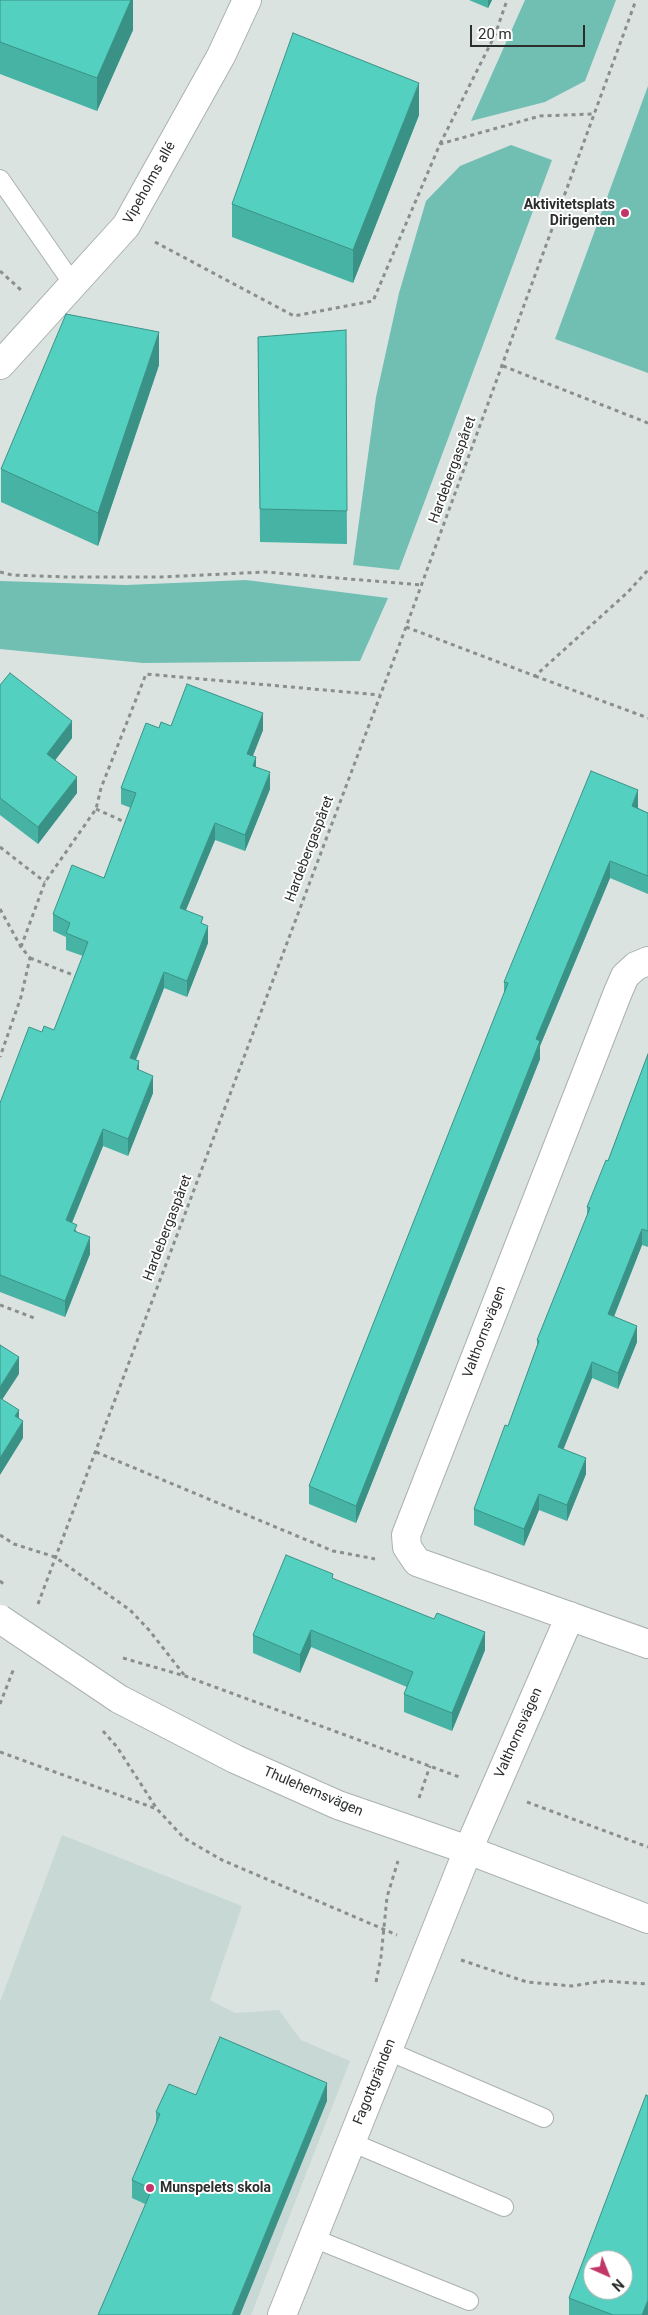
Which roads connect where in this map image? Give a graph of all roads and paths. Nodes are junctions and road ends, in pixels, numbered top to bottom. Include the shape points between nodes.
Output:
1 (247, 0) edge
2 (508, 0) edge
3 (636, 0) edge
4 (594, 114) junction
5 (440, 144) junction
6 (0, 179) edge
7 (126, 226) junction
8 (73, 284) junction
9 (0, 365) edge
10 (503, 366) junction
11 (648, 422) edge
12 (648, 570) edge
13 (0, 572) edge
14 (422, 585) junction
15 (406, 627) junction
16 (535, 676) junction
17 (380, 695) junction
18 (648, 718) edge
19 (96, 809) junction
20 (131, 824) edge
21 (0, 847) edge
22 (45, 882) junction
23 (0, 909) edge
24 (20, 947) junction
25 (30, 958) junction
26 (648, 961) edge
27 (83, 979) edge
28 (0, 1057) edge
29 (0, 1305) edge
30 (37, 1319) dead end
31 (96, 1452) junction
32 (0, 1535) edge
33 (55, 1557) junction
34 (417, 1562) junction
35 (36, 1609) dead end
36 (570, 1616) junction
37 (0, 1619) edge
38 (648, 1644) edge
39 (123, 1658) dead end
40 (16, 1661) dead end
41 (185, 1676) junction
42 (0, 1704) edge
43 (98, 1726) dead end
44 (0, 1752) edge
45 (494, 1790) junction
46 (157, 1809) junction
47 (648, 1847) edge
48 (468, 1850) junction
49 (648, 1919) edge
50 (429, 1950) junction
51 (648, 1984) edge
52 (388, 2052) junction
53 (544, 2118) dead end
54 (351, 2142) junction
55 (504, 2207) dead end
56 (314, 2238) junction
57 (469, 2301) dead end
58 (282, 2315) edge

1 - 7 street, Vipeholms allé via 220,56
2 - 5 path via 495,34
3 - 4 path, Hardebergaspåret
4 - 5 path via 540,116
4 - 10 path, Hardebergaspåret
5 - 7 path via 373,302 294,316
6 - 8 lane
7 - 8 street, Vipeholms allé
8 - 9 street, Vipeholms allé
10 - 11 path
10 - 14 path, Hardebergaspåret
12 - 16 path
13 - 14 path via 66,577 161,577 265,572
14 - 15 path, Hardebergaspåret
15 - 16 path
15 - 17 path, Hardebergaspåret
16 - 18 path
17 - 19 path via 146,674 101,788
17 - 31 path, Hardebergaspåret
19 - 20 path
19 - 22 path
21 - 22 path
22 - 24 path
23 - 24 path
24 - 25 path
25 - 27 path
25 - 28 path via 21,997
26 - 34 street, Valthornsvägen via 625,976 618,992 409,1526 407,1547
29 - 30 path
31 - 33 path, Hardebergaspåret
31 - 34 path via 333,1551 371,1559
32 - 33 path via 14,1544
33 - 35 path, Hardebergaspåret
33 - 41 path via 130,1610
34 - 36 street
36 - 38 street
36 - 45 street, Valthornsvägen
37 - 48 street, Thulehemsvägen, bridge via 119,1699 235,1759 338,1805
39 - 41 path
40 - 42 path
41 - 45 path
43 - 46 path via 117,1747
44 - 46 path
45 - 47 path
45 - 48 street, Valthornsvägen
46 - 50 path via 184,1838 222,1860
48 - 49 street, Thulehemsvägen
48 - 50 street, Fagottgränden
50 - 51 path via 527,1982 572,1986 604,1981
50 - 52 street, Fagottgränden
52 - 53 lane
52 - 54 street, Fagottgränden
54 - 55 lane
54 - 56 street, Fagottgränden
56 - 57 lane
56 - 58 street, Fagottgränden

